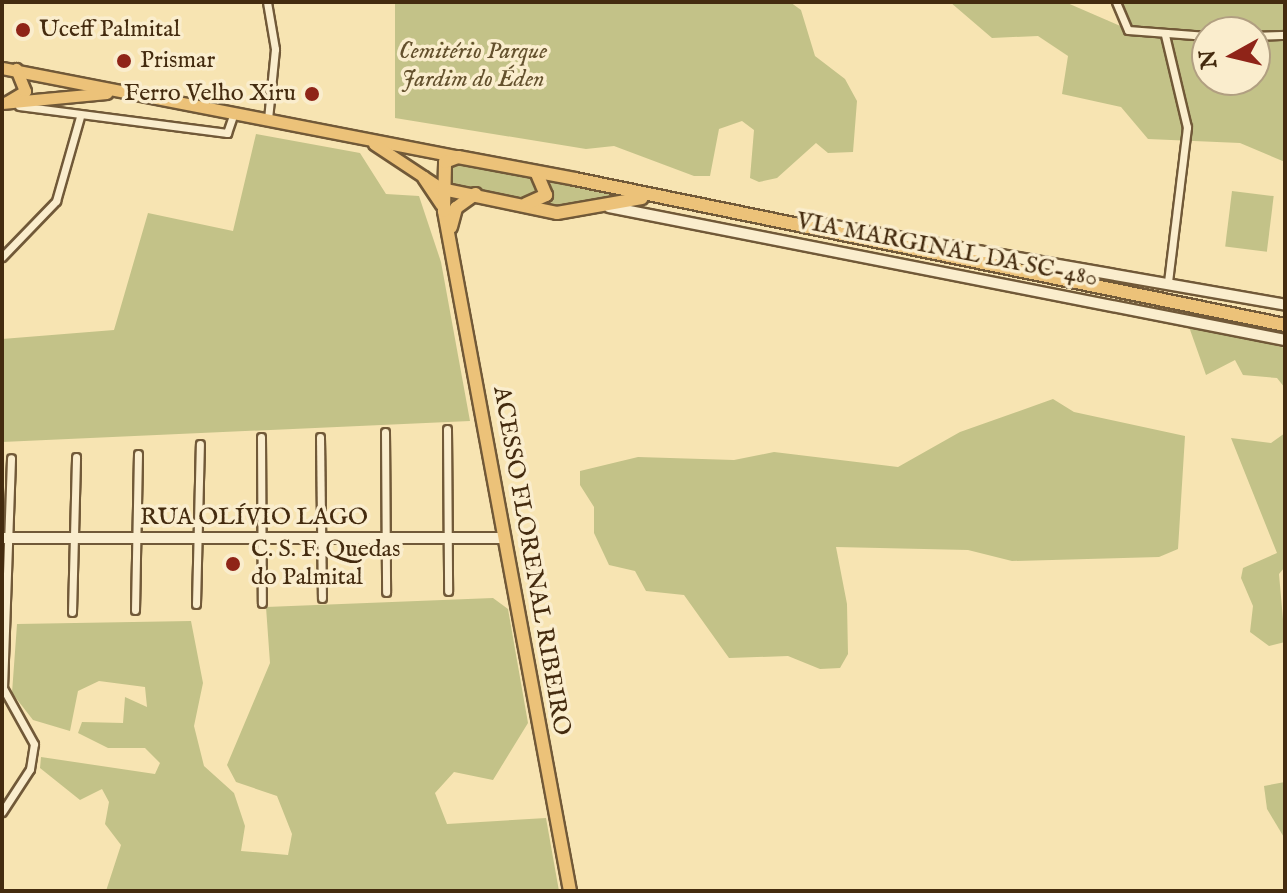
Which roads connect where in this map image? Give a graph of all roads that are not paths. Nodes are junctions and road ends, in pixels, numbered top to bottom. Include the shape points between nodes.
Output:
1 (267, 2) edge
2 (1116, 2) edge
3 (1165, 35) junction
4 (1191, 36) edge
5 (2, 68) edge
6 (16, 69) junction
7 (128, 93) junction
8 (2, 103) edge
9 (19, 106) junction
10 (234, 113) junction
11 (80, 117) junction
12 (268, 119) junction
13 (359, 137) junction
14 (458, 157) junction
15 (534, 172) junction
16 (424, 178) junction
17 (442, 189) junction
18 (475, 194) junction
19 (657, 197) junction
20 (519, 203) junction
21 (599, 207) junction
22 (444, 211) junction
23 (733, 215) junction
24 (450, 238) junction
25 (2, 257) edge
26 (1168, 281) junction
27 (1285, 305) edge
28 (1285, 325) edge
29 (1285, 340) edge
30 (447, 429) dead end
31 (385, 432) dead end
32 (261, 437) dead end
33 (320, 437) dead end
34 (200, 444) dead end
35 (138, 454) dead end
36 (76, 457) dead end
37 (11, 458) dead end
38 (6, 538) edge
39 (73, 538) junction
40 (136, 538) junction
41 (198, 538) junction
42 (261, 538) junction
43 (321, 538) junction
44 (386, 538) junction
45 (448, 538) junction
46 (505, 538) junction
47 (448, 591) dead end
48 (386, 592) dead end
49 (322, 598) dead end
50 (262, 603) dead end
51 (196, 604) dead end
52 (135, 610) dead end
53 (72, 612) dead end
54 (2, 812) edge
55 (570, 891) edge

1 - 12 street via 275,49
2 - 3 street via 1126,28
3 - 4 street
3 - 26 street via 1187,127
5 - 6 main road
6 - 7 main road
6 - 8 main road via 25,91
7 - 9 main road
7 - 10 main road
8 - 9 main road
9 - 11 street
10 - 11 street via 227,133
10 - 12 main road
11 - 25 street via 56,201
12 - 13 main road
13 - 14 main road
13 - 16 main road
14 - 15 highway
14 - 17 highway via 442,166
15 - 19 highway
15 - 20 highway via 546,182 546,195
16 - 17 main road
16 - 22 highway
17 - 18 highway
17 - 22 highway, ACESSO FLORENAL RIBEIRO
18 - 20 highway
18 - 24 highway via 456,208
19 - 21 highway
19 - 23 highway
20 - 21 highway via 557,213
21 - 29 main road, VIA MARGINAL DA SC-480
22 - 24 highway, ACESSO FLORENAL RIBEIRO
23 - 26 main road, VIA MARGINAL DA SC-480 via 902,235
23 - 28 highway
24 - 46 highway, ACESSO FLORENAL RIBEIRO
26 - 27 main road, VIA MARGINAL DA SC-480
30 - 45 street
31 - 44 street
32 - 42 street
33 - 43 street
34 - 41 street
35 - 40 street
36 - 39 street
37 - 38 street
38 - 39 main road, RUA OLÍVIO LAGO
38 - 54 street via 3,688 34,744 30,769
39 - 40 main road, RUA OLÍVIO LAGO
39 - 53 street
40 - 41 main road, RUA OLÍVIO LAGO
40 - 52 street
41 - 42 main road, RUA OLÍVIO LAGO
41 - 51 street
42 - 43 main road, RUA OLÍVIO LAGO
42 - 50 street
43 - 44 main road, RUA OLÍVIO LAGO
43 - 49 street
44 - 45 main road, RUA OLÍVIO LAGO
44 - 48 street
45 - 46 main road, RUA OLÍVIO LAGO
45 - 47 street
46 - 55 highway, ACESSO FLORENAL RIBEIRO

